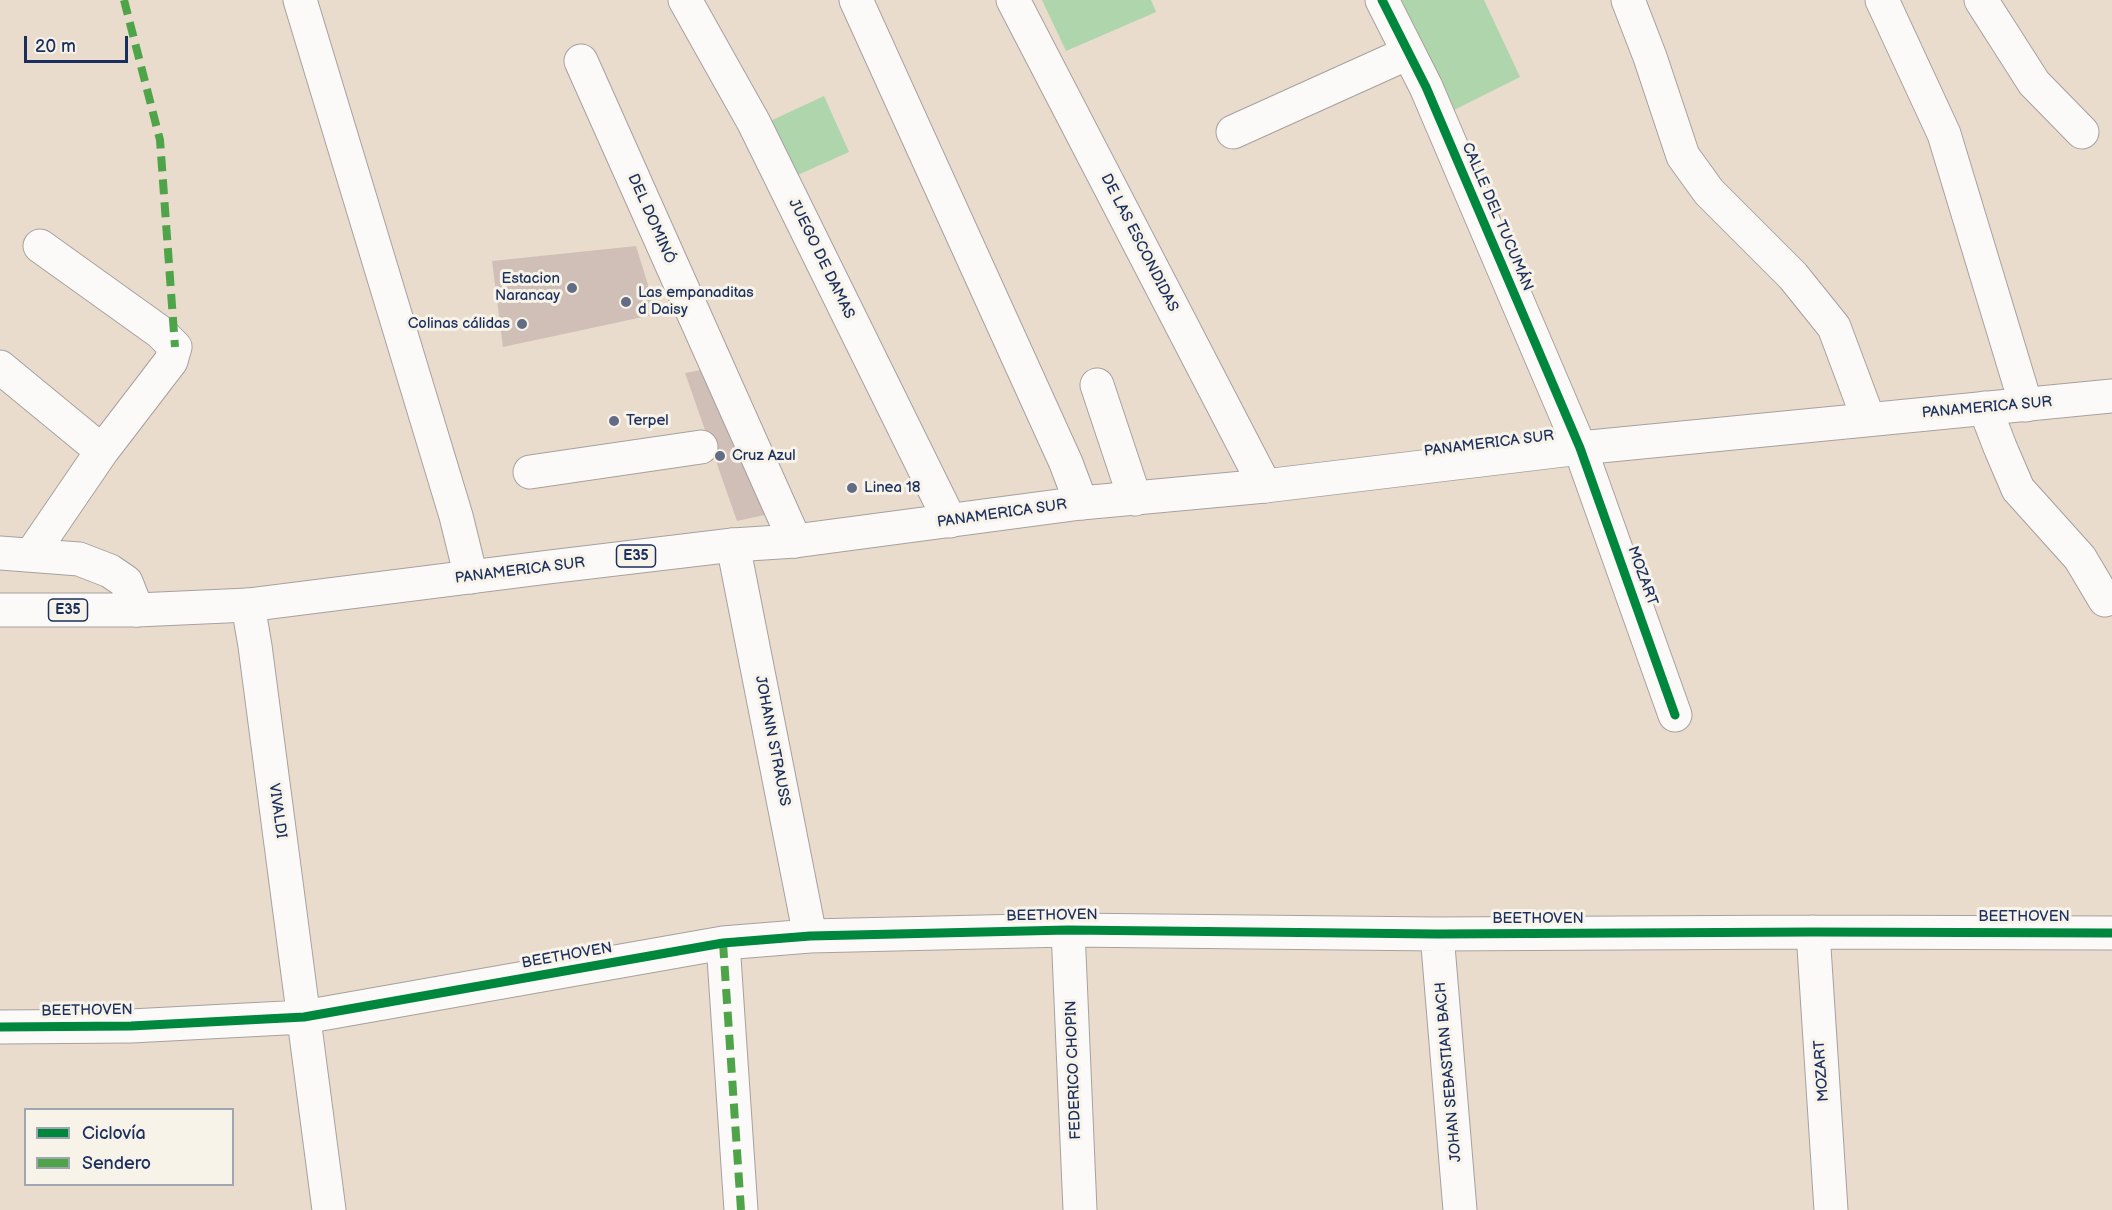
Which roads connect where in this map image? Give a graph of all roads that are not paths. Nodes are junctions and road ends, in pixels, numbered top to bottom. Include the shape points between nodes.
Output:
1 (300, 0) edge
2 (685, 0) edge
3 (856, 0) edge
4 (1013, 0) edge
5 (1382, 0) edge
6 (1628, 0) edge
7 (1882, 0) edge
8 (1981, 0) edge
9 (1408, 53) junction
10 (581, 62) dead end
11 (1233, 132) dead end
12 (2082, 132) dead end
13 (40, 246) dead end
14 (0, 367) edge
15 (1097, 385) dead end
16 (2112, 396) edge
17 (2026, 405) junction
18 (1985, 408) junction
19 (1868, 418) junction
20 (701, 447) dead end
21 (1580, 448) junction
22 (102, 452) junction
23 (530, 472) dead end
24 (1265, 486) junction
25 (1135, 499) junction
26 (1082, 503) junction
27 (950, 521) junction
28 (795, 541) junction
29 (732, 545) junction
30 (15, 554) edge
31 (471, 577) junction
32 (2105, 600) dead end
33 (248, 605) junction
34 (0, 610) edge
35 (136, 610) junction
36 (1675, 715) dead end
37 (1068, 930) junction
38 (1813, 932) junction
39 (2112, 933) edge
40 (1437, 934) junction
41 (810, 936) junction
42 (723, 943) junction
43 (304, 1017) junction
44 (0, 1027) edge
45 (329, 1210) edge
46 (741, 1210) edge
47 (1080, 1210) edge
48 (1460, 1210) edge
49 (1831, 1210) edge

1 - 31 main road
2 - 27 main road, JUEGO DE DAMAS via 753,123
3 - 26 main road
4 - 24 main road, DE LAS ESCONDIDAS
5 - 9 main road, CALLE DEL TUCUMÁN
6 - 19 main road via 1683,156 1709,192 1793,276 1834,327
7 - 17 main road via 1944,134
8 - 12 main road via 2034,83
9 - 11 main road
9 - 21 main road, CALLE DEL TUCUMÁN
10 - 28 main road, DEL DOMINÓ
13 - 22 main road via 160,332 174,347 171,361
14 - 22 main road
15 - 25 main road
16 - 17 main road, PANAMERICA SUR / E35
17 - 18 main road, PANAMERICA SUR / E35
18 - 19 main road, PANAMERICA SUR / E35
18 - 32 main road via 2018,489 2080,558
19 - 21 main road, PANAMERICA SUR / E35
20 - 23 main road
21 - 24 main road, PANAMERICA SUR / E35
21 - 36 main road, MOZART
22 - 30 main road
24 - 25 main road, PANAMERICA SUR / E35
25 - 26 main road, PANAMERICA SUR / E35
26 - 27 main road, PANAMERICA SUR / E35
27 - 28 main road, PANAMERICA SUR / E35
28 - 29 main road, PANAMERICA SUR / E35
29 - 31 main road, PANAMERICA SUR / E35
29 - 41 main road, JOHANN STRAUSS
30 - 35 main road via 79,559 110,571 126,582
31 - 33 main road, PANAMERICA SUR / E35
33 - 35 main road, PANAMERICA SUR / E35
33 - 43 main road, VIVALDI
34 - 35 main road, PANAMERICA SUR / E35
37 - 40 main road, BEETHOVEN
37 - 41 main road, BEETHOVEN
37 - 47 main road, FEDERICO CHOPIN
38 - 39 main road, BEETHOVEN
38 - 40 main road, BEETHOVEN
38 - 49 main road, MOZART
40 - 48 main road, JOHAN SEBASTIAN BACH
41 - 42 main road, BEETHOVEN
42 - 43 main road, BEETHOVEN
42 - 46 main road
43 - 44 main road, BEETHOVEN via 131,1026
43 - 45 main road, VIVALDI

